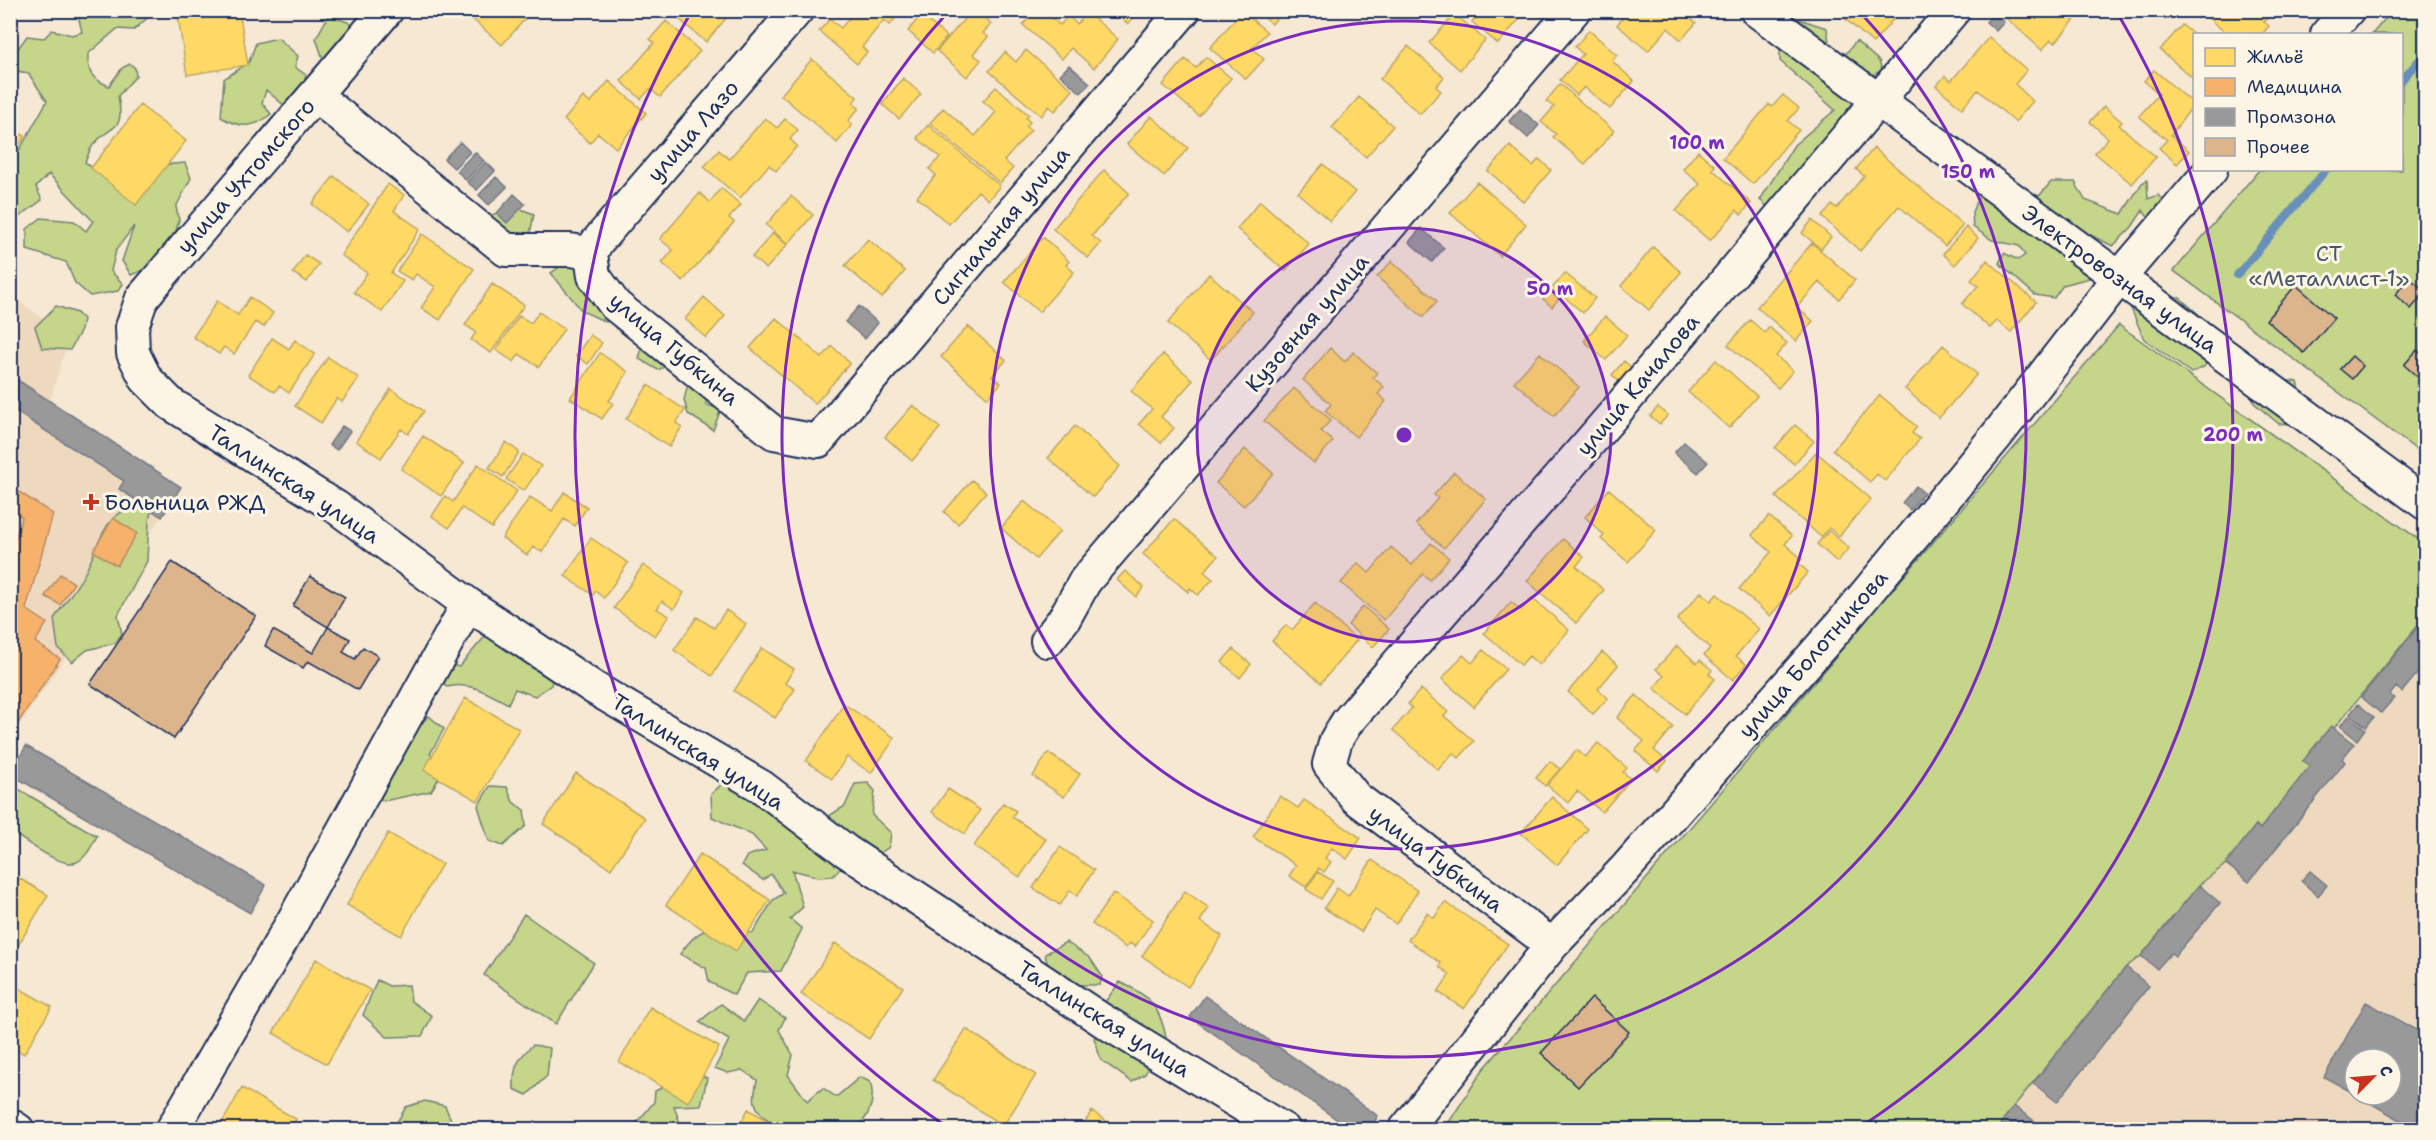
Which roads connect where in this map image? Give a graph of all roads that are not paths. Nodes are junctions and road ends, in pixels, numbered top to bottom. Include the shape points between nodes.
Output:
1 (387, 10) edge
2 (797, 10) edge
3 (1184, 10) edge
4 (1574, 10) edge
5 (1756, 10) edge
6 (1954, 10) edge
7 (2348, 10) edge
8 (2328, 33) edge
9 (315, 95) junction
10 (1878, 101) junction
11 (2210, 171) edge
12 (591, 253) junction
13 (2119, 278) junction
14 (133, 353) joint
15 (818, 441) joint
16 (2426, 504) edge
17 (468, 604) junction
18 (1047, 641) dead end
19 (1329, 764) joint
20 (1552, 945) junction
21 (10, 1125) edge
22 (18, 1130) edge
23 (172, 1130) edge
24 (1284, 1130) edge
25 (1405, 1130) edge

1 - 9 street, улица Ухтомского
2 - 12 street, улица Лазо
3 - 15 street, Сигнальная улица
4 - 18 street, Кузовная улица via 1093,572
5 - 10 street, Электровозная улица
6 - 10 street, улица Качалова
7 - 8 street
9 - 12 street via 506,250
9 - 14 street, улица Ухтомского via 142,298 132,327
10 - 13 street, Электровозная улица
10 - 19 street, улица Качалова via 1347,722 1336,740
11 - 13 street, улица Болотникова
12 - 15 street, улица Губкина via 594,276 615,305 774,433
13 - 16 street, Электровозная улица
13 - 20 street, улица Болотникова via 1998,434 1841,624 1625,869
14 - 17 street, Таллинская улица via 146,379 171,404 336,507
17 - 23 street
17 - 24 street, Таллинская улица via 594,688 762,787 846,851 1102,1020
19 - 20 street, улица Губкина via 1356,798
20 - 25 street, улица Болотникова
21 - 22 street

